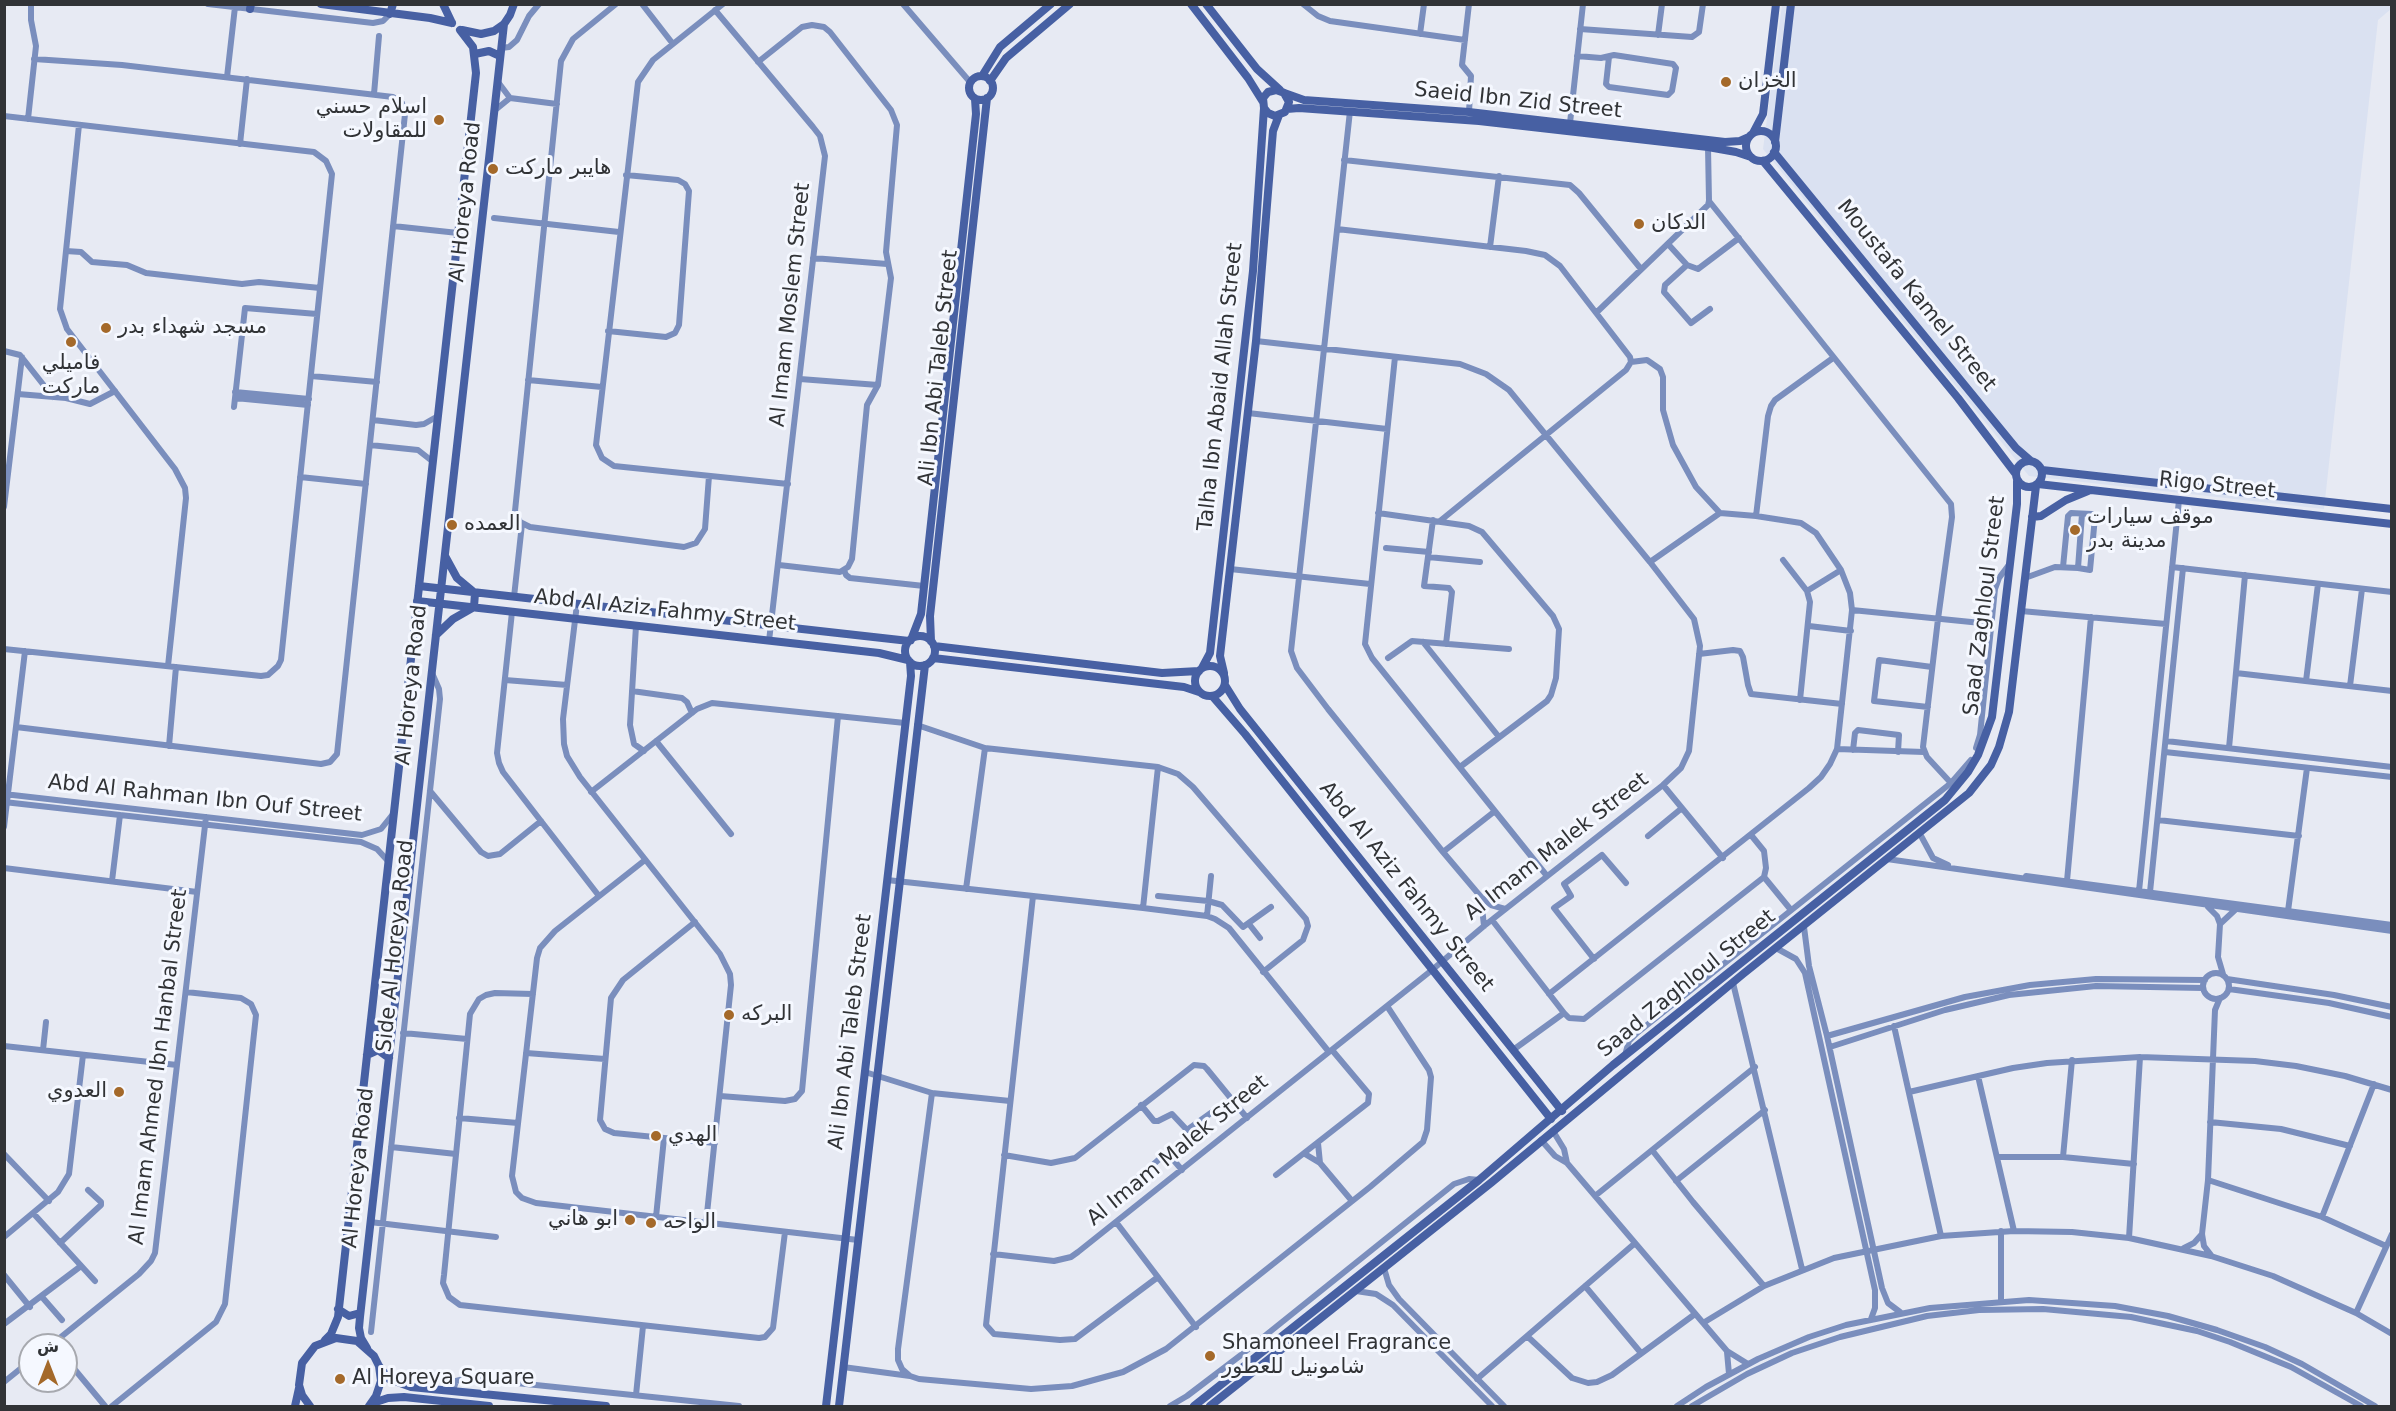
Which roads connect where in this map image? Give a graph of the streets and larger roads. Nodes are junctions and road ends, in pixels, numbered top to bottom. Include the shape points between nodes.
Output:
1 (31, 4) edge
2 (208, 4) edge
3 (321, 4) edge
4 (393, 4) edge
5 (443, 4) edge
6 (514, 4) edge
7 (521, 4) edge
8 (539, 4) edge
9 (616, 4) edge
10 (642, 4) edge
11 (723, 4) edge
12 (903, 4) edge
13 (1052, 4) edge
14 (1070, 4) edge
15 (1191, 4) edge
16 (1206, 4) edge
17 (1303, 4) edge
18 (1424, 4) edge
19 (1469, 4) edge
20 (1583, 4) edge
21 (1662, 4) edge
22 (1703, 4) edge
23 (1776, 4) edge
24 (1791, 4) edge
25 (251, 7) edge
26 (235, 8) junction
27 (715, 10) junction
28 (390, 14) junction
29 (510, 15) junction
30 (452, 23) junction
31 (504, 24) junction
32 (1580, 29) junction
33 (460, 30) junction
34 (1420, 34) junction
35 (1658, 35) junction
36 (379, 36) dead end
37 (1465, 40) junction
38 (673, 44) junction
39 (501, 52) junction
40 (475, 54) junction
41 (1577, 56) junction
42 (1608, 57) junction
43 (34, 59) junction
44 (758, 62) junction
45 (1257, 69) junction
46 (227, 77) junction
47 (1248, 78) junction
48 (247, 79) junction
49 (986, 79) junction
50 (497, 80) junction
51 (970, 82) junction
52 (1282, 92) junction
53 (374, 94) junction
54 (987, 98) junction
55 (510, 99) junction
56 (975, 99) junction
57 (557, 104) junction
58 (1304, 104) junction
59 (1263, 105) junction
60 (1287, 109) junction
61 (1350, 111) junction
62 (494, 112) junction
63 (1469, 112) junction
64 (1763, 114) junction
65 (4, 116) edge
66 (1279, 116) junction
67 (1777, 117) junction
68 (28, 119) junction
69 (1570, 123) junction
70 (79, 125) junction
71 (1751, 135) junction
72 (1775, 141) junction
73 (1262, 143) junction
74 (1272, 143) junction
75 (240, 144) junction
76 (1732, 146) junction
77 (1708, 147) junction
78 (1774, 152) junction
79 (1751, 157) junction
80 (1344, 160) junction
81 (1763, 161) junction
82 (626, 175) junction
83 (1499, 176) junction
84 (1709, 201) junction
85 (494, 218) dead end
86 (545, 224) junction
87 (393, 226) junction
88 (1337, 229) junction
89 (620, 232) junction
90 (458, 233) junction
91 (1739, 238) junction
92 (1668, 244) junction
93 (1490, 247) junction
94 (66, 251) junction
95 (813, 258) junction
96 (887, 264) junction
97 (1687, 265) junction
98 (1641, 269) junction
99 (320, 288) junction
100 (1710, 309) dead end
101 (1597, 312) junction
102 (317, 314) junction
103 (958, 315) junction
104 (608, 331) junction
105 (1256, 341) junction
106 (1324, 348) junction
107 (4, 351) edge
108 (22, 357) junction
109 (1395, 357) junction
110 (1833, 358) junction
111 (1631, 362) junction
112 (311, 376) junction
113 (800, 379) junction
114 (528, 380) junction
115 (377, 382) junction
116 (878, 385) junction
117 (602, 387) junction
118 (115, 392) junction
119 (18, 394) junction
120 (235, 395) junction
121 (53, 397) junction
122 (308, 402) junction
123 (234, 407) dead end
124 (1248, 412) junction
125 (438, 416) junction
126 (373, 420) junction
127 (1315, 420) junction
128 (1387, 429) junction
129 (1547, 434) junction
130 (370, 445) junction
131 (2013, 445) junction
132 (2001, 452) junction
133 (432, 461) junction
134 (2031, 461) junction
135 (942, 468) junction
136 (2042, 470) junction
137 (2067, 473) junction
138 (709, 476) junction
139 (300, 477) junction
140 (2016, 477) junction
141 (366, 484) junction
142 (788, 484) junction
143 (2037, 485) junction
144 (2066, 487) junction
145 (2090, 490) junction
146 (2179, 500) junction
147 (2347, 504) junction
148 (4, 507) edge
149 (2391, 509) edge
150 (1378, 513) junction
151 (1720, 513) junction
152 (2082, 514) junction
153 (1756, 516) junction
154 (2032, 517) junction
155 (2345, 519) junction
156 (1436, 521) junction
157 (522, 524) junction
158 (2391, 524) edge
159 (1386, 548) dead end
160 (445, 554) junction
161 (1428, 555) junction
162 (1783, 560) dead end
163 (1479, 562) dead end
164 (1650, 562) junction
165 (2011, 563) junction
166 (779, 566) junction
167 (2063, 567) junction
168 (2172, 567) junction
169 (2078, 568) junction
170 (2183, 568) junction
171 (1230, 569) junction
172 (844, 570) junction
173 (1841, 570) junction
174 (2245, 575) junction
175 (1298, 576) junction
176 (2025, 578) junction
177 (1370, 584) junction
178 (2318, 584) junction
179 (419, 586) junction
180 (924, 586) junction
181 (441, 589) junction
182 (2362, 589) junction
183 (1807, 591) junction
184 (2391, 592) edge
185 (475, 593) junction
186 (514, 597) junction
187 (417, 601) junction
188 (439, 603) junction
189 (577, 604) junction
190 (474, 607) junction
191 (1852, 610) junction
192 (2021, 610) junction
193 (512, 612) junction
194 (926, 615) junction
195 (2091, 617) junction
196 (575, 619) junction
197 (1938, 619) junction
198 (1991, 624) junction
199 (2166, 624) junction
200 (636, 626) junction
201 (1809, 626) junction
202 (771, 627) junction
203 (1851, 631) junction
204 (436, 635) junction
205 (889, 640) junction
206 (910, 640) junction
207 (769, 641) junction
208 (1211, 642) junction
209 (1423, 642) junction
210 (932, 644) junction
211 (1221, 644) junction
212 (1446, 644) junction
213 (949, 648) junction
214 (4, 649) edge
215 (1509, 650) dead end
216 (25, 651) junction
217 (887, 654) junction
218 (1699, 654) junction
219 (1388, 657) dead end
220 (947, 660) junction
221 (909, 661) junction
222 (929, 661) junction
223 (172, 667) junction
224 (1932, 667) junction
225 (2162, 668) junction
226 (1201, 669) junction
227 (2173, 669) junction
228 (431, 673) junction
229 (1176, 673) junction
230 (1224, 673) junction
231 (2236, 673) junction
232 (505, 680) junction
233 (2306, 681) junction
234 (910, 682) junction
235 (922, 683) junction
236 (567, 685) junction
237 (1226, 685) junction
238 (1175, 686) junction
239 (2350, 686) junction
240 (632, 691) junction
241 (2391, 691) edge
242 (1199, 692) junction
243 (1213, 697) junction
244 (1800, 700) junction
245 (1842, 704) junction
246 (1928, 707) junction
247 (1240, 709) junction
248 (692, 713) junction
249 (838, 716) junction
250 (1231, 717) junction
251 (905, 723) junction
252 (917, 725) junction
253 (16, 727) junction
254 (1499, 737) junction
255 (656, 741) junction
256 (2166, 741) junction
257 (169, 746) junction
258 (2216, 747) junction
259 (985, 748) junction
260 (2229, 748) junction
261 (1836, 749) junction
262 (1853, 750) junction
263 (644, 751) junction
264 (1898, 752) junction
265 (2165, 752) junction
266 (1924, 753) junction
267 (2215, 758) junction
268 (1158, 767) junction
269 (1460, 767) junction
270 (2391, 767) edge
271 (2307, 768) junction
272 (2391, 777) edge
273 (1951, 783) junction
274 (1663, 785) junction
275 (430, 791) junction
276 (591, 792) junction
277 (6, 798) edge
278 (1682, 808) junction
279 (1495, 811) junction
280 (393, 813) junction
281 (120, 815) junction
282 (2158, 820) junction
283 (205, 821) junction
284 (541, 821) junction
285 (4, 827) edge
286 (731, 834) dead end
287 (1920, 834) junction
288 (1648, 836) dead end
289 (1751, 836) junction
290 (2299, 836) junction
291 (1443, 852) junction
292 (1723, 858) junction
293 (645, 860) junction
294 (1887, 860) junction
295 (388, 861) junction
296 (4, 868) edge
297 (1211, 876) dead end
298 (1547, 876) junction
299 (1764, 877) junction
300 (887, 880) junction
301 (112, 881) junction
302 (899, 881) junction
303 (2067, 881) junction
304 (1626, 883) dead end
305 (966, 889) junction
306 (1841, 890) junction
307 (2139, 891) junction
308 (197, 892) junction
309 (2150, 892) junction
310 (598, 896) junction
311 (1033, 896) junction
312 (1158, 896) dead end
313 (1480, 897) junction
314 (1208, 901) junction
315 (2207, 906) junction
316 (1271, 907) dead end
317 (1143, 908) junction
318 (1505, 909) junction
319 (1791, 910) junction
320 (2235, 910) junction
321 (2288, 911) junction
322 (1207, 916) junction
323 (1492, 920) junction
324 (695, 922) junction
325 (1249, 924) junction
326 (2220, 924) junction
327 (2391, 925) edge
328 (1484, 926) junction
329 (1804, 927) junction
330 (2391, 931) edge
331 (1260, 938) dead end
332 (1776, 948) junction
333 (2218, 957) junction
334 (1594, 959) junction
335 (1443, 961) junction
336 (1432, 970) junction
337 (1263, 972) junction
338 (2207, 977) junction
339 (2225, 977) junction
340 (1733, 983) junction
341 (2204, 988) junction
342 (2229, 989) junction
343 (186, 992) junction
344 (533, 994) junction
345 (1549, 994) junction
346 (2210, 997) junction
347 (2220, 998) junction
348 (1387, 1006) junction
349 (2391, 1007) edge
350 (2215, 1011) junction
351 (1564, 1013) junction
352 (2391, 1017) edge
353 (370, 1020) junction
354 (46, 1022) dead end
355 (392, 1024) junction
356 (1894, 1026) junction
357 (404, 1033) junction
358 (1827, 1036) junction
359 (467, 1039) junction
360 (4, 1046) edge
361 (1830, 1047) junction
362 (43, 1050) junction
363 (1513, 1050) junction
364 (1331, 1051) junction
365 (526, 1053) junction
366 (83, 1055) junction
367 (367, 1055) junction
368 (1624, 1056) junction
369 (2140, 1057) junction
370 (389, 1058) junction
371 (605, 1059) junction
372 (2213, 1059) junction
373 (2072, 1060) junction
374 (177, 1065) junction
375 (1755, 1068) junction
376 (865, 1072) junction
377 (877, 1076) junction
378 (1978, 1076) junction
379 (1540, 1083) junction
380 (2374, 1084) junction
381 (2391, 1090) edge
382 (1529, 1092) junction
383 (1909, 1092) junction
384 (932, 1093) junction
385 (720, 1096) junction
386 (1010, 1101) junction
387 (1141, 1105) junction
388 (1222, 1105) dead end
389 (1562, 1110) junction
390 (1765, 1110) junction
391 (459, 1118) junction
392 (1247, 1118) junction
393 (1551, 1119) junction
394 (2210, 1122) junction
395 (518, 1123) junction
396 (1553, 1131) junction
397 (664, 1138) junction
398 (1541, 1140) junction
399 (715, 1143) junction
400 (1318, 1143) junction
401 (2350, 1146) junction
402 (391, 1147) junction
403 (1652, 1150) junction
404 (4, 1154) edge
405 (456, 1154) junction
406 (1305, 1154) junction
407 (1004, 1155) junction
408 (1997, 1157) junction
409 (2063, 1157) junction
410 (1320, 1162) junction
411 (1567, 1163) junction
412 (2134, 1164) junction
413 (1182, 1170) junction
414 (1276, 1175) dead end
415 (1139, 1177) dead end
416 (1485, 1179) junction
417 (2208, 1180) junction
418 (1676, 1181) junction
419 (88, 1190) dead end
420 (1595, 1196) junction
421 (49, 1201) junction
422 (1352, 1201) junction
423 (33, 1213) junction
424 (656, 1217) junction
425 (2322, 1217) junction
426 (370, 1222) junction
427 (1116, 1222) junction
428 (706, 1223) junction
429 (383, 1224) junction
430 (448, 1231) junction
431 (2001, 1231) junction
432 (2014, 1231) junction
433 (785, 1232) junction
434 (2391, 1233) edge
435 (2202, 1234) junction
436 (1941, 1236) junction
437 (4, 1237) edge
438 (496, 1237) dead end
439 (2129, 1238) junction
440 (845, 1239) junction
441 (858, 1240) junction
442 (60, 1243) junction
443 (1634, 1244) junction
444 (2386, 1246) junction
445 (2182, 1248) junction
446 (1874, 1249) junction
447 (1866, 1250) junction
448 (993, 1254) junction
449 (2211, 1256) junction
450 (81, 1266) junction
451 (1384, 1268) junction
452 (1802, 1269) junction
453 (4, 1275) edge
454 (1158, 1277) junction
455 (95, 1281) dead end
456 (1585, 1286) junction
457 (1764, 1286) junction
458 (1356, 1291) junction
459 (42, 1297) junction
460 (2001, 1301) junction
461 (30, 1307) junction
462 (338, 1310) junction
463 (1901, 1312) junction
464 (360, 1313) junction
465 (2356, 1313) junction
466 (1695, 1314) junction
467 (1871, 1319) junction
468 (62, 1320) dead end
469 (1703, 1323) junction
470 (4, 1324) edge
471 (643, 1326) junction
472 (1196, 1327) junction
473 (371, 1332) dead end
474 (66, 1333) edge
475 (2391, 1334) edge
476 (1527, 1336) junction
477 (325, 1340) junction
478 (1286, 1340) junction
479 (367, 1348) junction
480 (1727, 1352) junction
481 (1641, 1353) junction
482 (1748, 1364) junction
483 (379, 1366) junction
484 (843, 1367) junction
485 (18, 1371) edge
486 (78, 1374) edge
487 (1729, 1374) junction
488 (910, 1376) junction
489 (1477, 1379) junction
490 (4, 1382) edge
491 (299, 1385) junction
492 (411, 1387) junction
493 (453, 1390) junction
494 (636, 1395) junction
495 (411, 1398) junction
496 (826, 1403) edge
497 (839, 1404) edge
498 (371, 1405) edge
499 (105, 1407) edge
500 (112, 1407) edge
501 (295, 1407) edge
502 (310, 1407) edge
503 (489, 1407) edge
504 (606, 1407) edge
505 (739, 1407) edge
506 (1170, 1407) edge
507 (1194, 1407) edge
508 (1210, 1407) edge
509 (1492, 1407) edge
510 (1504, 1407) edge
511 (1677, 1407) edge
512 (1692, 1407) edge
513 (2361, 1407) edge
514 (2375, 1407) edge

1 - 43 street via 36,40
2 - 26 street
3 - 28 street
4 - 28 street
5 - 30 street
6 - 29 street
7 - 29 street
8 - 39 street via 517,40
9 - 57 street via 582,31 566,50 561,61
10 - 38 street
11 - 27 street
12 - 51 street
13 - 49 street via 1000,47 988,64
14 - 49 street
15 - 47 street
16 - 45 street, Saeid Ibn Zid Street
17 - 34 street via 1330,21
18 - 34 street
19 - 37 street
20 - 32 street
21 - 35 street
22 - 35 street via 1695,37
23 - 64 street
24 - 67 street
25 - 26 street
25 - 28 street via 373,23
26 - 46 street
27 - 38 street
27 - 44 street, Al Imam Moslem Street
28 - 30 street
29 - 31 street
30 - 33 street
31 - 33 street via 481,34
31 - 39 street, Al Horeya Road
32 - 35 street
32 - 41 street
33 - 40 street
34 - 37 street
36 - 53 street
37 - 63 street via 1462,64 1472,79
38 - 82 street via 652,60 638,82
39 - 40 street
39 - 50 street, Al Horeya Road
40 - 90 street, Al Horeya Road
41 - 42 street
41 - 69 street
42 - 42 street via 1673,63 1676,68 1672,91 1668,95 1609,87
43 - 46 street
43 - 68 street
44 - 95 street, Al Imam Moslem Street via 813,127 824,146
44 - 96 street via 801,27 824,27 894,115 897,125
45 - 47 street via 1254,77
45 - 52 street, Saeid Ibn Zid Street
46 - 48 street
47 - 59 street
48 - 53 street
48 - 75 street
49 - 51 street via 976,77
49 - 54 street via 992,90
50 - 55 street
50 - 62 street, Al Horeya Road
51 - 56 street via 969,91
52 - 58 street, Saeid Ibn Zid Street
52 - 59 street via 1268,92
52 - 60 street via 1288,99
53 - 87 street via 398,99 404,108
54 - 56 street
54 - 103 street, Ali Ibn Abi Taleb Street
55 - 57 street
55 - 62 street
56 - 103 street, Ali Ibn Abi Taleb Street
57 - 86 street
58 - 60 street, Saeid Ibn Zid Street
58 - 61 street, Saeid Ibn Zid Street
58 - 63 street, Saeid Ibn Zid Street
59 - 66 street via 1271,115
59 - 73 street, Talha Ibn Abaid Allah Street
60 - 66 street
61 - 77 street, Saeid Ibn Zid Street
61 - 80 street
62 - 160 street, Al Horeya Road
63 - 69 street, Saeid Ibn Zid Street
64 - 67 street
64 - 71 street
65 - 68 street
66 - 74 street, Talha Ibn Abaid Allah Street
67 - 72 street
68 - 70 street
69 - 76 street, Saeid Ibn Zid Street
70 - 75 street
70 - 94 street
71 - 72 street via 1768,133
71 - 76 street, Saeid Ibn Zid Street
71 - 79 street via 1746,148
72 - 78 street
73 - 74 street
73 - 208 street, Talha Ibn Abaid Allah Street via 1253,271
74 - 105 street, Talha Ibn Abaid Allah Street
75 - 99 street via 314,152 330,167
76 - 77 street, Saeid Ibn Zid Street
76 - 79 street, Saeid Ibn Zid Street
77 - 84 street
78 - 81 street
78 - 131 street, Moustafa Kamel Street
79 - 81 street
80 - 83 street
80 - 88 street
81 - 132 street, Moustafa Kamel Street
82 - 89 street
82 - 104 street via 678,180 689,191 679,325 675,333 666,337
83 - 93 street
83 - 98 street via 1564,183 1575,188
84 - 91 street
84 - 92 street
85 - 86 street
86 - 89 street
86 - 114 street
87 - 90 street
87 - 115 street
88 - 93 street
88 - 106 street
89 - 104 street
90 - 125 street, Al Horeya Road
91 - 97 street via 1702,267 1694,269
91 - 110 street
92 - 97 street
92 - 98 street
93 - 101 street via 1538,253 1553,260
94 - 99 street via 81,253 92,262 127,266 143,273
94 - 118 street via 62,319
95 - 96 street
95 - 113 street, Al Imam Moslem Street
96 - 116 street via 891,278
97 - 100 street via 1665,285 1664,292 1691,323
98 - 101 street
99 - 102 street
101 - 111 street
102 - 112 street
102 - 120 street via 245,308
103 - 135 street, Ali Ibn Abi Taleb Street
104 - 117 street
105 - 106 street, Al Imam Malek Street
105 - 124 street, Talha Ibn Abaid Allah Street
106 - 109 street, Al Imam Malek Street
106 - 127 street
107 - 108 street
108 - 119 street
108 - 121 street
109 - 128 street
109 - 129 street, Al Imam Malek Street via 1460,364 1486,374 1509,390
110 - 153 street via 1771,406
110 - 197 street via 1951,504
111 - 129 street
111 - 151 street via 1647,360 1660,369 1663,410 1673,446 1696,487
112 - 115 street
112 - 122 street
113 - 116 street
113 - 142 street, Al Imam Moslem Street
114 - 117 street
114 - 157 street via 515,511
115 - 126 street
116 - 172 street via 867,405 852,559
117 - 138 street via 596,445 607,462 614,466
118 - 121 street via 90,404
118 - 223 street via 175,469 185,488
119 - 121 street
119 - 148 street
120 - 122 street
120 - 123 street
122 - 139 street
124 - 127 street
124 - 171 street, Talha Ibn Abaid Allah Street
125 - 126 street via 416,426
125 - 133 street, Al Horeya Road
126 - 130 street
127 - 128 street
127 - 175 street
128 - 150 street
129 - 156 street
129 - 164 street, Al Imam Malek Street
130 - 133 street via 418,450
130 - 141 street
131 - 132 street
131 - 134 street, Moustafa Kamel Street
132 - 140 street, Moustafa Kamel Street
133 - 179 street, Al Horeya Road
134 - 136 street
134 - 140 street via 2022,462
135 - 180 street, Ali Ibn Abi Taleb Street
135 - 194 street, Ali Ibn Abi Taleb Street
136 - 137 street, Rigo Street
136 - 143 street
137 - 144 street
137 - 147 street, Rigo Street
138 - 142 street
138 - 157 street via 705,529 690,546
139 - 141 street
139 - 223 street via 278,666 261,676
140 - 143 street via 2026,487
140 - 165 street, Saad Zaghloul Street
141 - 257 street via 334,759 321,764
142 - 166 street, Al Imam Moslem Street
143 - 144 street, Rigo Street
143 - 154 street, Saad Zaghloul Street
144 - 145 street, Rigo Street
145 - 146 street, Rigo Street
145 - 154 street
146 - 155 street, Rigo Street
146 - 168 street
147 - 149 street, Rigo Street
147 - 155 street
150 - 156 street
150 - 177 street
151 - 153 street
151 - 164 street
152 - 167 street via 2068,516
152 - 169 street
152 - 169 street via 2095,518 2090,570
153 - 173 street via 1807,526
154 - 176 street, Saad Zaghloul Street
155 - 158 street, Rigo Street
156 - 161 street
156 - 254 street via 1469,525 1482,532 1553,616 1558,629 1556,678 1551,695
157 - 186 street
159 - 161 street
160 - 181 street, Al Horeya Road
160 - 185 street via 457,578
161 - 163 street
161 - 212 street via 1424,586 1452,591
162 - 183 street
164 - 218 street, Al Imam Malek Street via 1694,619
165 - 198 street via 1997,583
165 - 306 street, Saad Zaghloul Street via 1996,697 1978,755 1945,800
166 - 172 street
166 - 202 street, Al Imam Moslem Street
167 - 169 street
167 - 176 street
168 - 170 street
168 - 199 street
170 - 174 street
170 - 227 street
171 - 175 street
171 - 211 street, Talha Ibn Abaid Allah Street
172 - 180 street via 850,578
173 - 183 street
173 - 191 street
174 - 178 street
174 - 231 street
175 - 177 street
175 - 291 street via 1291,641 1297,668
176 - 192 street, Saad Zaghloul Street
177 - 269 street via 1364,637 1367,651
178 - 182 street
178 - 233 street
179 - 181 street, Abd Al Aziz Fahmy Street
179 - 187 street, Al Horeya Road
180 - 194 street, Ali Ibn Abi Taleb Street
181 - 185 street, Abd Al Aziz Fahmy Street
181 - 188 street, Al Horeya Road
182 - 184 street
182 - 239 street
183 - 201 street
185 - 186 street, Abd Al Aziz Fahmy Street
185 - 190 street
186 - 189 street, Abd Al Aziz Fahmy Street
187 - 188 street, Abd Al Aziz Fahmy Street
187 - 280 street, Al Horeya Road
188 - 190 street, Abd Al Aziz Fahmy Street
188 - 204 street, Al Horeya Road
189 - 196 street
189 - 202 street, Abd Al Aziz Fahmy Street
190 - 193 street, Abd Al Aziz Fahmy Street
190 - 204 street
191 - 197 street
191 - 203 street
192 - 195 street
192 - 287 street, Saad Zaghloul Street via 2008,711 1991,765 1969,793
193 - 196 street, Abd Al Aziz Fahmy Street
193 - 232 street
194 - 206 street, Ali Ibn Abi Taleb Street
194 - 210 street, Ali Ibn Abi Taleb Street
195 - 199 street
195 - 303 street
196 - 200 street, Abd Al Aziz Fahmy Street
196 - 236 street
197 - 198 street
197 - 224 street
198 - 273 street via 1980,735 1973,757
199 - 225 street
200 - 207 street, Abd Al Aziz Fahmy Street
200 - 240 street
201 - 203 street
201 - 244 street
202 - 205 street, Abd Al Aziz Fahmy Street
202 - 207 street, Al Imam Moslem Street
203 - 245 street
204 - 228 street, Al Horeya Road
205 - 206 street, Abd Al Aziz Fahmy Street
205 - 217 street
206 - 210 street via 921,636
206 - 221 street via 905,650
207 - 217 street, Abd Al Aziz Fahmy Street
208 - 211 street
208 - 226 street, Talha Ibn Abaid Allah Street
209 - 212 street
209 - 219 street via 1412,641
209 - 254 street
210 - 213 street
210 - 222 street
211 - 230 street, Talha Ibn Abaid Allah Street
212 - 215 street
213 - 220 street
213 - 229 street
214 - 216 street
216 - 223 street
216 - 253 street
217 - 221 street, Abd Al Aziz Fahmy Street
218 - 244 street via 1740,651 1750,693
218 - 274 street, Al Imam Malek Street via 1689,751 1681,768
220 - 222 street
220 - 238 street
221 - 222 street via 919,666
221 - 234 street, Ali Ibn Abi Taleb Street
222 - 235 street, Ali Ibn Abi Taleb Street
223 - 257 street
224 - 246 street
224 - 246 street via 1879,660 1874,701
225 - 227 street
225 - 307 street
226 - 229 street
226 - 230 street via 1214,666
226 - 242 street via 1195,679
227 - 256 street
228 - 275 street, Side Al Horeya Road via 440,699
228 - 355 street, Al Horeya Road
229 - 238 street
230 - 237 street
231 - 233 street
231 - 260 street
232 - 236 street
232 - 284 street via 499,763
233 - 239 street
234 - 235 street
234 - 251 street, Ali Ibn Abi Taleb Street
235 - 252 street, Ali Ibn Abi Taleb Street
236 - 276 street via 564,744 573,767
237 - 243 street
237 - 247 street, Abd Al Aziz Fahmy Street
238 - 242 street
239 - 241 street
240 - 248 street via 676,696 687,702
240 - 263 street via 631,738
242 - 243 street
243 - 250 street, Abd Al Aziz Fahmy Street
244 - 245 street
245 - 261 street
246 - 266 street
247 - 250 street via 1233,710
247 - 335 street, Abd Al Aziz Fahmy Street
248 - 249 street via 712,703
248 - 255 street
249 - 251 street
249 - 385 street via 802,1090 795,1099 785,1101
250 - 336 street, Abd Al Aziz Fahmy Street
251 - 300 street, Ali Ibn Abi Taleb Street
252 - 259 street
252 - 302 street, Ali Ibn Abi Taleb Street
253 - 257 street
253 - 277 street
254 - 269 street
255 - 263 street
255 - 286 street
256 - 258 street
256 - 265 street
258 - 260 street
258 - 267 street
259 - 268 street
259 - 305 street
260 - 270 street
261 - 262 street
261 - 289 street via 1821,777
262 - 264 street
262 - 264 street via 1858,730 1899,735
263 - 276 street
264 - 266 street
265 - 267 street
265 - 282 street
266 - 273 street
267 - 271 street
268 - 317 street
268 - 337 street via 1186,780 1306,919 1303,940
269 - 279 street
271 - 272 street
271 - 290 street
273 - 319 street
274 - 278 street
274 - 298 street, Al Imam Malek Street
275 - 284 street via 488,856 500,854
275 - 357 street, Side Al Horeya Road
276 - 293 street
277 - 281 street, Abd Al Rahman Ibn Ouf Street
277 - 283 street, Abd Al Rahman Ibn Ouf Street
277 - 285 street
278 - 288 street
278 - 292 street
279 - 291 street
279 - 298 street
280 - 283 street, Abd Al Rahman Ibn Ouf Street via 381,829 362,835
280 - 295 street, Al Horeya Road
281 - 283 street, Abd Al Rahman Ibn Ouf Street
281 - 301 street
282 - 290 street
282 - 309 street
283 - 295 street, Abd Al Rahman Ibn Ouf Street via 361,842 377,849
283 - 308 street, Al Imam Ahmed Ibn Hanbal Street
284 - 310 street
287 - 294 street, Saad Zaghloul Street
287 - 303 street via 1928,852 1946,865
289 - 292 street
289 - 299 street via 1764,851
290 - 321 street
291 - 313 street
292 - 334 street
293 - 310 street
293 - 324 street
294 - 306 street, Saad Zaghloul Street
294 - 315 street
295 - 353 street, Al Horeya Road
296 - 301 street
297 - 314 street
298 - 318 street, Al Imam Malek Street
299 - 319 street
299 - 351 street via 1591,1016 1577,1020
300 - 302 street
300 - 376 street, Ali Ibn Abi Taleb Street
301 - 308 street
302 - 305 street
302 - 377 street, Ali Ibn Abi Taleb Street
303 - 307 street
304 - 334 street via 1602,855 1564,886 1571,896 1554,908
305 - 311 street
306 - 329 street, Saad Zaghloul Street
306 - 368 street, Saad Zaghloul Street
307 - 309 street
308 - 343 street, Al Imam Ahmed Ibn Hanbal Street
309 - 321 street
310 - 344 street via 546,938 537,958
311 - 317 street
311 - 386 street
312 - 314 street
313 - 318 street
313 - 328 street
314 - 322 street
314 - 325 street via 1222,905 1243,927
315 - 320 street
315 - 326 street
316 - 325 street
317 - 322 street
318 - 323 street, Al Imam Malek Street
319 - 368 street via 1632,1037
320 - 326 street
320 - 330 street
321 - 327 street
322 - 337 street via 1229,928
323 - 328 street, Al Imam Malek Street
323 - 345 street
324 - 371 street via 616,988 609,1008
324 - 385 street via 730,974
325 - 331 street
326 - 333 street
328 - 335 street, Al Imam Malek Street
329 - 332 street, Saad Zaghloul Street
329 - 358 street via 1809,966
332 - 340 street, Saad Zaghloul Street
332 - 447 street via 1796,959 1805,973
333 - 338 street
333 - 339 street
334 - 345 street
335 - 336 street, Al Imam Malek Street
335 - 363 street, Abd Al Aziz Fahmy Street
336 - 348 street, Al Imam Malek Street
336 - 382 street, Abd Al Aziz Fahmy Street
337 - 364 street
338 - 339 street via 2216,973
338 - 341 street
338 - 358 street via 2096,979 2030,985 1965,997
339 - 342 street
339 - 349 street
340 - 375 street
340 - 396 street, Saad Zaghloul Street
341 - 346 street
341 - 356 street via 2050,989 1977,1002
342 - 347 street
342 - 352 street via 2329,1003
343 - 374 street, Al Imam Ahmed Ibn Hanbal Street
343 - 500 street via 241,998 251,1004 256,1015 225,1304 216,1322
344 - 359 street via 495,993 479,999 470,1014
344 - 365 street
345 - 351 street
346 - 347 street
346 - 350 street
347 - 350 street
348 - 364 street, Al Imam Malek Street
348 - 422 street via 1429,1070 1426,1134 1420,1144
350 - 372 street
351 - 363 street
353 - 355 street via 378,1029
353 - 367 street, Al Horeya Road
354 - 362 street
355 - 370 street, Al Horeya Road
356 - 361 street
356 - 383 street
357 - 359 street
357 - 402 street, Side Al Horeya Road
358 - 361 street
359 - 391 street
360 - 362 street
361 - 446 street
362 - 366 street
363 - 379 street, Abd Al Aziz Fahmy Street
364 - 392 street, Al Imam Malek Street
364 - 400 street via 1369,1094 1369,1099 1366,1106
365 - 371 street
365 - 395 street
366 - 374 street
366 - 421 street via 72,1164 65,1184
367 - 370 street via 378,1050
367 - 462 street, Al Horeya Road
368 - 389 street, Saad Zaghloul Street
369 - 372 street
369 - 373 street
369 - 412 street
370 - 426 street, Al Horeya Road
371 - 397 street via 602,1125 614,1133
372 - 380 street via 2296,1066
372 - 394 street
373 - 378 street
373 - 409 street
374 - 474 street, Al Imam Ahmed Ibn Hanbal Street via 155,1253 139,1274
375 - 390 street
375 - 403 street
376 - 377 street
376 - 440 street, Ali Ibn Abi Taleb Street
377 - 384 street
377 - 441 street, Ali Ibn Abi Taleb Street
378 - 383 street
378 - 408 street
379 - 382 street
379 - 389 street, Abd Al Aziz Fahmy Street
380 - 381 street
380 - 401 street
382 - 393 street, Abd Al Aziz Fahmy Street
383 - 436 street
384 - 386 street
384 - 488 street via 898,1349 902,1369
385 - 399 street
386 - 407 street
387 - 388 street via 1154,1121 1172,1114 1187,1131
387 - 392 street via 1199,1065 1207,1069
387 - 407 street via 1067,1161 1051,1163
389 - 393 street, Saad Zaghloul Street
390 - 418 street
390 - 452 street
391 - 395 street
391 - 405 street
392 - 413 street, Al Imam Malek Street
393 - 416 street, Saad Zaghloul Street
394 - 401 street via 2281,1129
394 - 417 street
395 - 424 street via 512,1176 522,1198
396 - 398 street, Saad Zaghloul Street
396 - 411 street
397 - 399 street
397 - 424 street
398 - 411 street
398 - 416 street, Saad Zaghloul Street
399 - 428 street
400 - 406 street
400 - 410 street
401 - 425 street
402 - 405 street
402 - 429 street, Side Al Horeya Road
403 - 418 street
403 - 420 street
404 - 421 street
405 - 430 street
406 - 410 street
406 - 414 street
407 - 448 street
408 - 409 street
408 - 432 street
409 - 412 street
410 - 422 street
411 - 420 street
412 - 439 street
413 - 415 street via 1170,1156 1164,1155
413 - 427 street, Al Imam Malek Street
416 - 451 street, Saad Zaghloul Street
416 - 478 street, Saad Zaghloul Street
416 - 506 street via 1454,1184
417 - 425 street
417 - 435 street
418 - 457 street
419 - 442 street via 101,1205
420 - 443 street
421 - 423 street
422 - 472 street
423 - 437 street
423 - 442 street
424 - 428 street
425 - 444 street
426 - 429 street
426 - 464 street, Al Horeya Road
427 - 448 street, Al Imam Malek Street via 1062,1260
427 - 454 street
428 - 433 street
429 - 430 street
429 - 473 street, Side Al Horeya Road
430 - 438 street
430 - 471 street via 443,1283 449,1297 460,1305
431 - 432 street
431 - 436 street
431 - 460 street
432 - 439 street
433 - 440 street
433 - 471 street via 773,1329 765,1336
434 - 444 street
435 - 445 street
435 - 449 street
436 - 446 street
439 - 445 street
440 - 441 street
440 - 496 street, Ali Ibn Abi Taleb Street
441 - 484 street, Ali Ibn Abi Taleb Street
442 - 450 street
443 - 456 street
443 - 466 street
444 - 465 street
445 - 449 street
446 - 447 street
446 - 463 street via 1885,1298
447 - 452 street
447 - 467 street via 1876,1296
448 - 454 street via 985,1318 994,1334 1075,1339
449 - 465 street via 2273,1276
450 - 455 street
450 - 459 street
451 - 458 street, Saad Zaghloul Street
451 - 489 street via 1399,1299
452 - 457 street
453 - 461 street
454 - 472 street
456 - 476 street
456 - 481 street
457 - 469 street
458 - 478 street, Saad Zaghloul Street
458 - 509 street via 1376,1294 1393,1305
459 - 461 street
459 - 468 street
460 - 463 street
460 - 514 street via 2086,1303 2193,1323 2265,1347
461 - 470 street
462 - 464 street via 349,1316
462 - 477 street, Al Horeya Road via 336,1326
463 - 467 street
464 - 479 street, Al Horeya Road via 359,1328
465 - 475 street
466 - 469 street
466 - 481 street
467 - 482 street via 1809,1337
469 - 480 street
471 - 494 street
472 - 488 street via 1138,1365 1072,1386 1031,1389
476 - 481 street via 1572,1378 1588,1383 1605,1379
476 - 489 street
477 - 479 street via 347,1338
477 - 491 street via 302,1363
478 - 507 street, Saad Zaghloul Street
478 - 508 street, Saad Zaghloul Street
479 - 483 street, Al Horeya Road
480 - 482 street
480 - 487 street
482 - 487 street
483 - 492 street via 389,1379
483 - 498 street via 381,1381
484 - 488 street
484 - 497 street, Ali Ibn Abi Taleb Street
485 - 490 street
486 - 499 street
487 - 511 street
489 - 510 street
491 - 501 street
491 - 502 street
492 - 493 street
492 - 495 street
493 - 494 street via 456,1381 468,1378
493 - 504 street
494 - 505 street
495 - 498 street via 396,1397
495 - 503 street
496 - 497 street
512 - 513 street via 1747,1374 1840,1337 1927,1316 2043,1309 2131,1317 2197,1331 2291,1367

